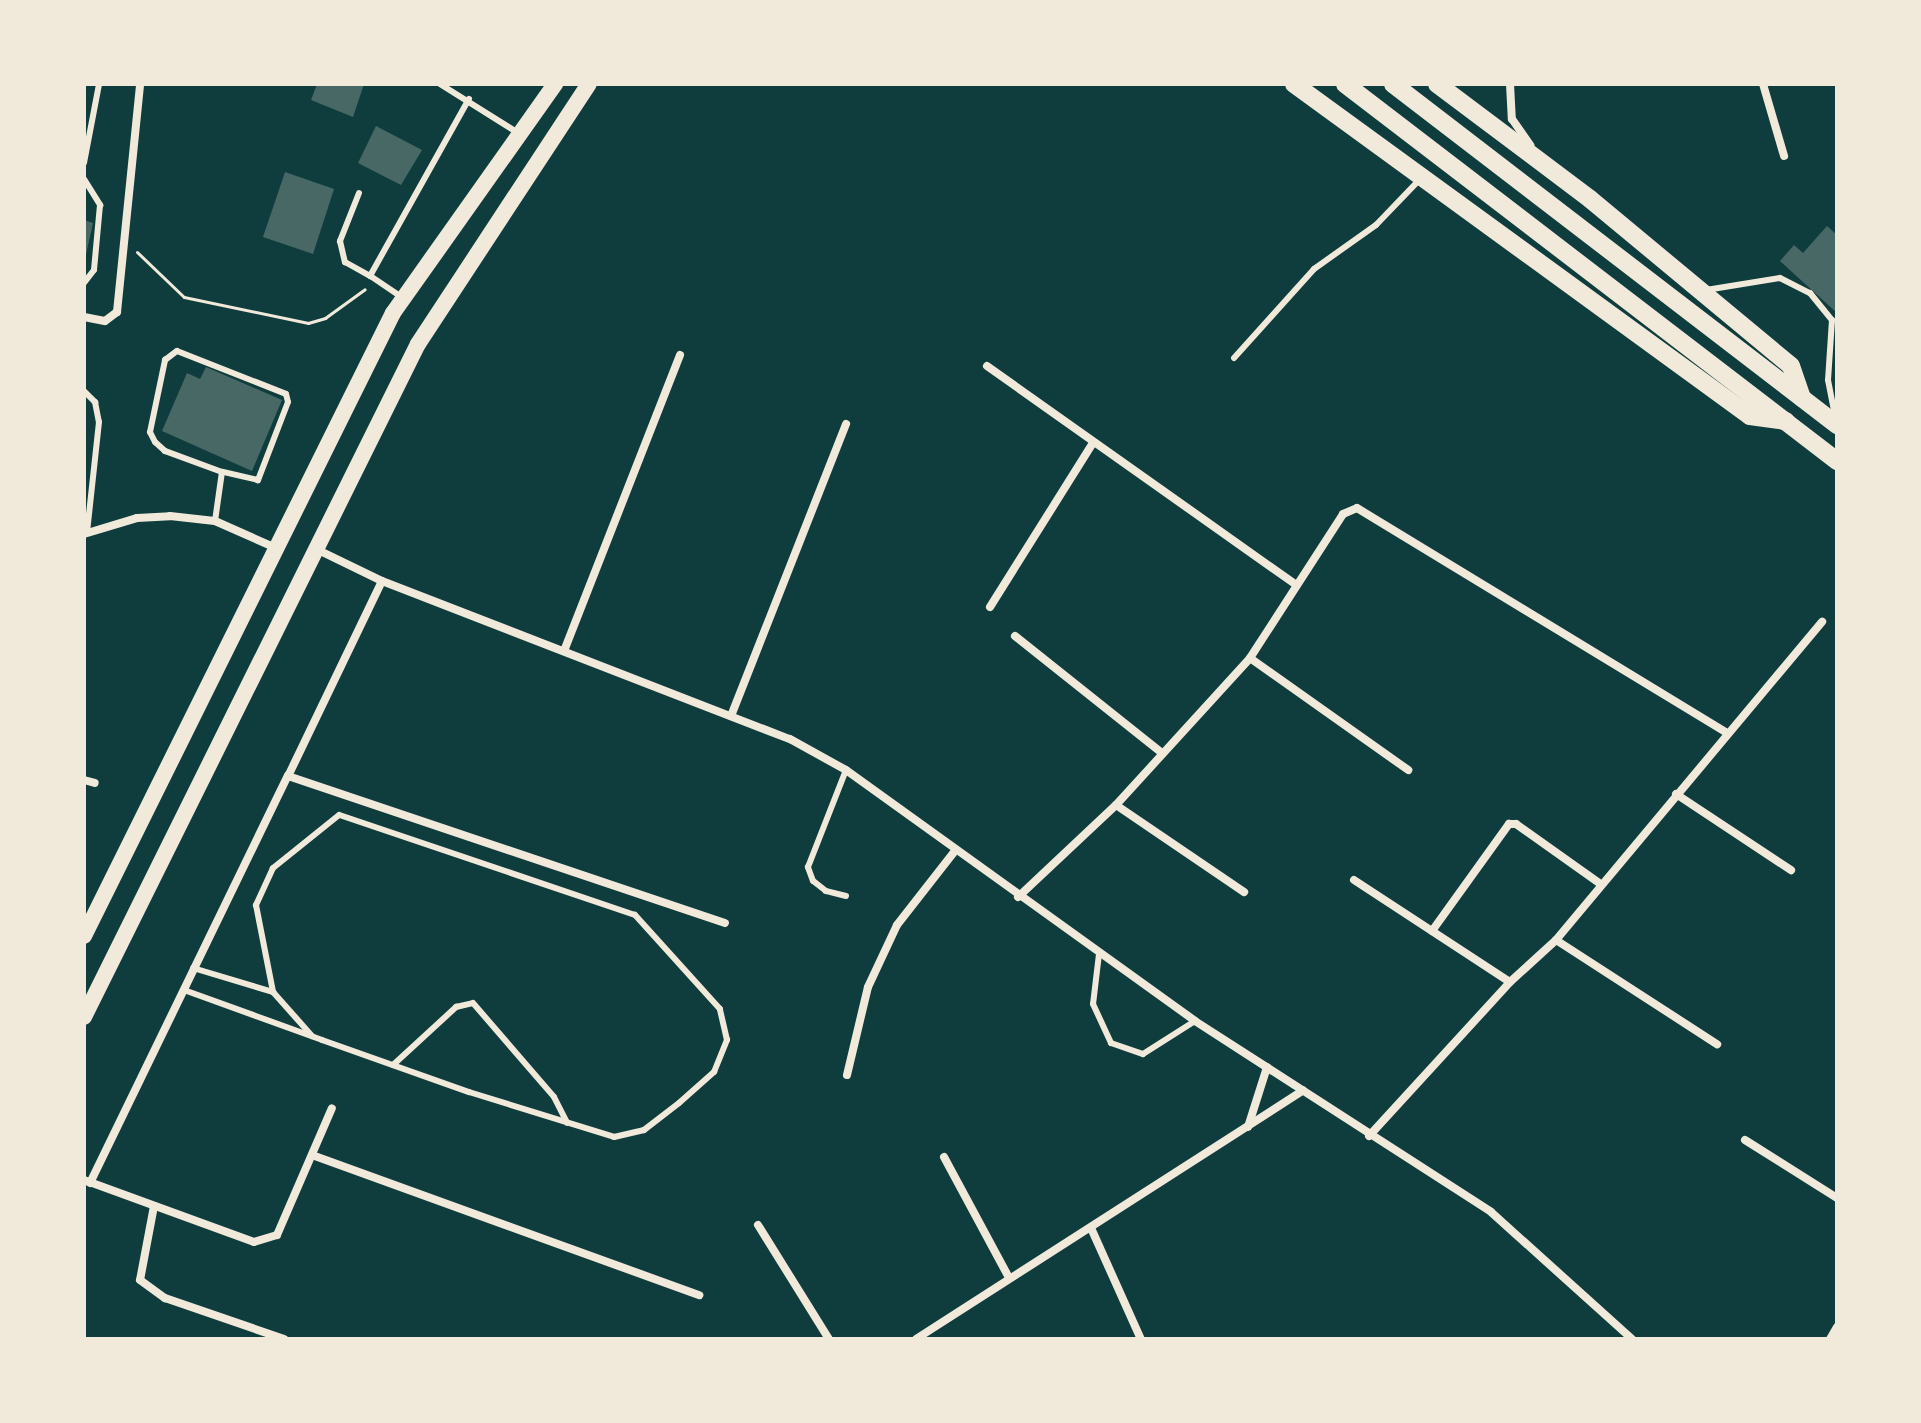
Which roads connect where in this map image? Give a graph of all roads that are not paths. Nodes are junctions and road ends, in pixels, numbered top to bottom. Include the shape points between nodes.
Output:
1 (99, 84) edge
2 (140, 84) edge
3 (440, 84) edge
4 (555, 84) edge
5 (589, 84) edge
6 (1294, 84) edge
7 (1345, 84) edge
8 (1393, 84) edge
9 (1437, 84) edge
10 (1510, 84) edge
11 (1763, 84) edge
12 (469, 99) junction
13 (519, 133) junction
14 (1784, 156) dead end
15 (84, 163) edge
16 (1551, 169) junction
17 (1421, 178) junction
18 (84, 179) edge
19 (359, 193) dead end
20 (370, 276) junction
21 (84, 283) edge
22 (1699, 292) junction
23 (403, 298) junction
24 (84, 317) edge
25 (680, 355) dead end
26 (1234, 358) dead end
27 (987, 366) dead end
28 (84, 391) edge
29 (1802, 398) junction
30 (1786, 421) junction
31 (846, 424) dead end
32 (1836, 424) edge
33 (1093, 443) junction
34 (1837, 461) edge
35 (222, 472) junction
36 (215, 521) junction
37 (86, 533) edge
38 (276, 548) junction
39 (315, 549) junction
40 (382, 581) junction
41 (1295, 584) junction
42 (990, 607) dead end
43 (1822, 622) dead end
44 (1015, 636) dead end
45 (564, 651) junction
46 (1250, 658) junction
47 (731, 716) junction
48 (1727, 733) junction
49 (1162, 753) junction
50 (846, 770) junction
51 (1408, 770) dead end
52 (288, 776) junction
53 (84, 780) edge
54 (95, 783) dead end
55 (1676, 794) junction
56 (1116, 805) junction
57 (954, 852) junction
58 (1791, 870) dead end
59 (1354, 880) dead end
60 (1599, 883) junction
61 (1244, 892) dead end
62 (846, 896) dead end
63 (1018, 897) junction
64 (725, 923) dead end
65 (1432, 931) junction
66 (84, 936) edge
67 (1556, 940) junction
68 (1099, 954) junction
69 (193, 968) junction
70 (1510, 982) junction
71 (184, 990) junction
72 (273, 992) junction
73 (84, 1017) edge
74 (1195, 1021) junction
75 (312, 1036) junction
76 (1717, 1044) dead end
77 (393, 1065) junction
78 (1267, 1067) junction
79 (847, 1075) dead end
80 (1303, 1091) junction
81 (332, 1108) dead end
82 (567, 1123) junction
83 (1248, 1127) junction
84 (1369, 1136) junction
85 (1745, 1140) dead end
86 (312, 1155) junction
87 (944, 1157) dead end
88 (87, 1182) edge
89 (1837, 1198) edge
90 (154, 1206) junction
91 (758, 1225) dead end
92 (1091, 1228) junction
93 (1008, 1276) junction
94 (699, 1295) dead end
95 (1837, 1327) edge
96 (284, 1339) edge
97 (829, 1339) edge
98 (916, 1339) edge
99 (1141, 1339) edge
100 (1632, 1339) edge
101 (1830, 1339) edge

1 - 15 lane
2 - 24 street via 117,312 105,321
3 - 12 lane
4 - 13 main road
5 - 39 main road via 418,344
6 - 17 main road
7 - 30 main road
8 - 29 main road
9 - 16 main road
10 - 16 street via 1512,119
11 - 14 street
12 - 13 lane
12 - 20 lane
13 - 23 main road
16 - 22 main road
17 - 26 lane via 1376,225 1314,269
17 - 30 main road via 1750,416
18 - 21 lane via 100,205 94,270
19 - 20 lane via 340,241 345,262
20 - 23 lane
22 - 29 main road via 1791,366
22 - 32 lane via 1780,278 1810,293 1832,320 1828,380
23 - 38 main road
25 - 45 street
27 - 33 street
28 - 37 lane via 95,402 99,422
29 - 32 main road
30 - 34 main road
31 - 47 street
33 - 41 street
33 - 42 street
35 - 35 lane via 165,451 150,432 165,360 177,351 280,388 288,402 258,480
35 - 36 lane
36 - 37 street via 137,518
36 - 38 street
38 - 66 main road
39 - 40 street
39 - 73 main road
40 - 45 street
40 - 52 street
41 - 46 street
41 - 48 street via 1343,514 1357,508
43 - 48 street
44 - 49 street
45 - 47 street
46 - 49 street
46 - 51 street
47 - 50 street via 790,739
48 - 55 street
49 - 56 street
50 - 57 street
50 - 62 lane via 808,867 813,881 826,891
52 - 64 street
52 - 69 street
53 - 54 street
55 - 58 street
55 - 60 street
56 - 61 street
56 - 63 street
57 - 63 street
57 - 79 street via 897,925 868,987
59 - 65 street
60 - 65 street via 1509,824
60 - 67 street
63 - 68 street
65 - 70 street
67 - 70 street
67 - 76 street
68 - 74 street
68 - 74 lane via 1093,1004 1111,1043 1143,1054
69 - 71 street
69 - 72 lane
70 - 84 street
71 - 75 lane
71 - 88 street
72 - 75 lane
72 - 82 lane via 256,905 263,885 273,868 339,815 635,915 720,1009 727,1040 724,1057 679,1103 627,1138 596,1135
74 - 78 street
75 - 77 lane
77 - 82 lane
77 - 82 lane via 456,1007 473,1003 554,1097
78 - 80 street
78 - 83 street
80 - 83 street
80 - 84 street
81 - 86 street
83 - 92 street
84 - 100 street via 1491,1212
85 - 89 street
86 - 90 street via 277,1235 254,1242 231,1237
86 - 94 street
87 - 93 street
88 - 90 street
90 - 96 street via 138,1269 140,1280 165,1298
91 - 97 street
92 - 93 street
92 - 99 street
93 - 98 street
95 - 101 street

